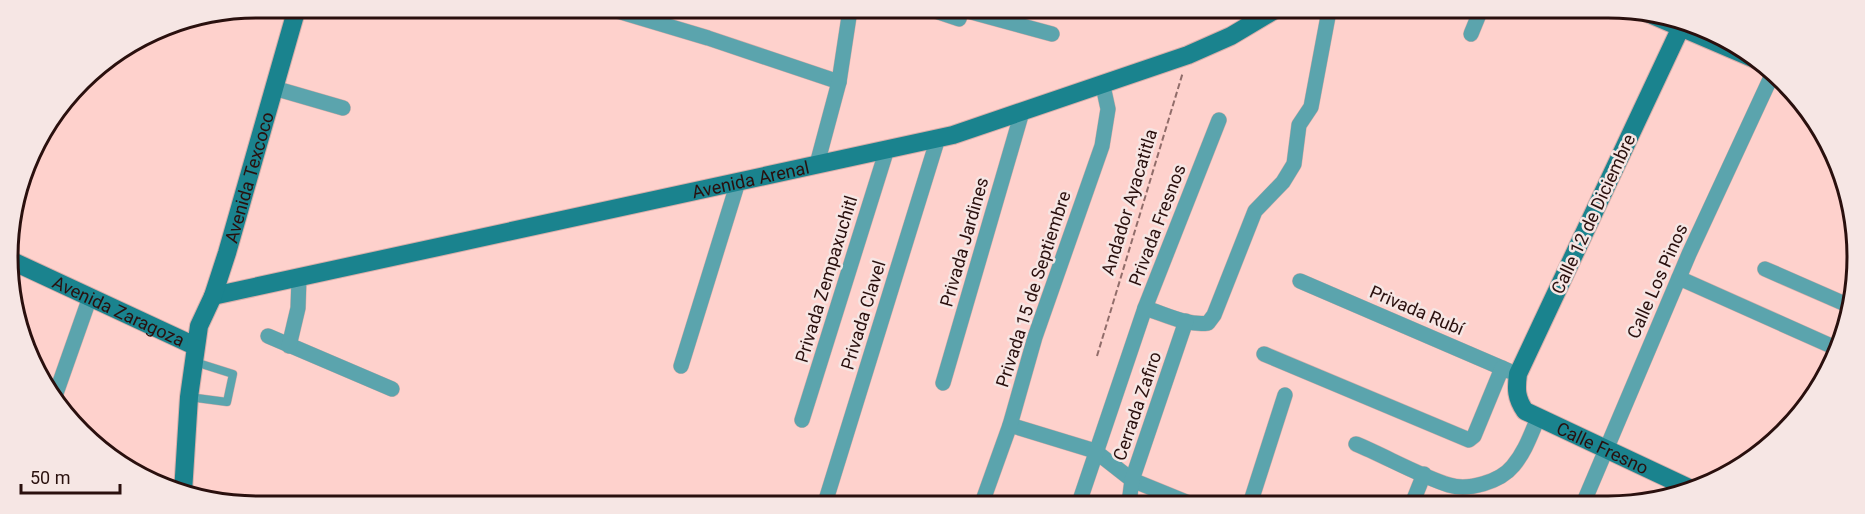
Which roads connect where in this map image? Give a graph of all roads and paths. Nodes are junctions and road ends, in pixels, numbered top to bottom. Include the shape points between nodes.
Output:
1 (294, 18) edge
2 (641, 18) edge
3 (849, 18) edge
4 (993, 18) edge
5 (1261, 18) edge
6 (1328, 18) edge
7 (1478, 18) edge
8 (1680, 29) edge
9 (1052, 34) dead end
10 (1471, 34) dead end
11 (1188, 55) junction
12 (1769, 80) edge
13 (838, 82) junction
14 (1103, 86) junction
15 (274, 88) junction
16 (343, 108) dead end
17 (1022, 112) junction
18 (1219, 120) dead end
19 (938, 138) junction
20 (888, 149) junction
21 (817, 164) junction
22 (738, 182) junction
23 (18, 264) edge
24 (1765, 268) dead end
25 (299, 278) junction
26 (1679, 278) junction
27 (1300, 281) dead end
28 (213, 296) junction
29 (90, 297) junction
30 (1842, 303) edge
31 (1145, 308) junction
32 (1186, 321) junction
33 (268, 336) dead end
34 (1830, 345) edge
35 (289, 346) junction
36 (194, 354) junction
37 (1264, 354) dead end
38 (1097, 356) dead end
39 (681, 366) dead end
40 (1510, 371) junction
41 (944, 383) dead end
42 (57, 389) edge
43 (392, 390) dead end
44 (1285, 395) dead end
45 (189, 397) junction
46 (1519, 402) joint
47 (1538, 418) junction
48 (802, 420) dead end
49 (1010, 425) junction
50 (1356, 444) dead end
51 (1605, 450) junction
52 (1095, 451) junction
53 (1424, 474) junction
54 (1132, 480) junction
55 (183, 484) edge
56 (1676, 486) edge
57 (827, 496) edge
58 (985, 496) edge
59 (1081, 496) edge
60 (1130, 496) edge
61 (1160, 496) edge
62 (1253, 496) edge
63 (1415, 496) edge
64 (1586, 496) edge

1 - 15 main road, Avenida Texcoco
2 - 13 street
3 - 13 street
4 - 9 street
5 - 11 main road, Avenida Arenal
6 - 32 street, Privada Fresnos via 1311,107 1299,125 1294,164 1283,182 1255,211 1214,315 1200,324
7 - 10 street
8 - 40 main road, Calle 12 de Diciembre
11 - 14 main road, Avenida Arenal
11 - 38 path, Andador Ayacatitla
12 - 26 street, Calle Los Pinos
13 - 21 street
14 - 17 main road, Avenida Arenal
14 - 49 street, Privada 15 de Septiembre via 1108,109 1102,146 1035,337
15 - 16 street
15 - 28 main road, Avenida Texcoco
17 - 19 main road, Avenida Arenal
17 - 41 street, Privada Jardines
18 - 31 street, Privada Fresnos
19 - 20 main road, Avenida Arenal
19 - 57 street, Privada Clavel
20 - 21 main road, Avenida Arenal
20 - 48 street, Privada Zempaxuchitl
21 - 22 main road, Avenida Arenal
22 - 25 main road, Avenida Arenal
22 - 39 street
23 - 29 main road, Avenida Zaragoza
24 - 30 street
25 - 28 main road, Avenida Arenal
25 - 35 street via 298,308
26 - 34 street
26 - 51 street, Calle Los Pinos
27 - 40 street, Privada Rubí
28 - 36 main road, Avenida Texcoco via 199,326
29 - 36 main road, Avenida Zaragoza
29 - 42 street
31 - 32 street, Privada Fresnos
31 - 52 street
32 - 54 street, Cerrada Zafiro
33 - 35 street
35 - 43 street
36 - 45 main road, Avenida Texcoco
36 - 45 lane via 234,374 227,402
37 - 40 street, Calle 12 de Diciembre via 1469,440
40 - 46 main road, Calle 12 de Diciembre
44 - 62 street
45 - 55 main road, Avenida Texcoco
46 - 47 main road, Calle Fresno via 1525,411
47 - 51 main road, Calle Fresno
47 - 53 street via 1511,469 1493,479 1469,487 1450,486
49 - 52 street
49 - 58 street, Privada 15 de Septiembre
50 - 53 street
51 - 56 main road, Calle Fresno
51 - 64 street, Calle Los Pinos
52 - 54 street
52 - 59 street
53 - 63 street
54 - 60 street, Cerrada Zafiro
54 - 61 street

